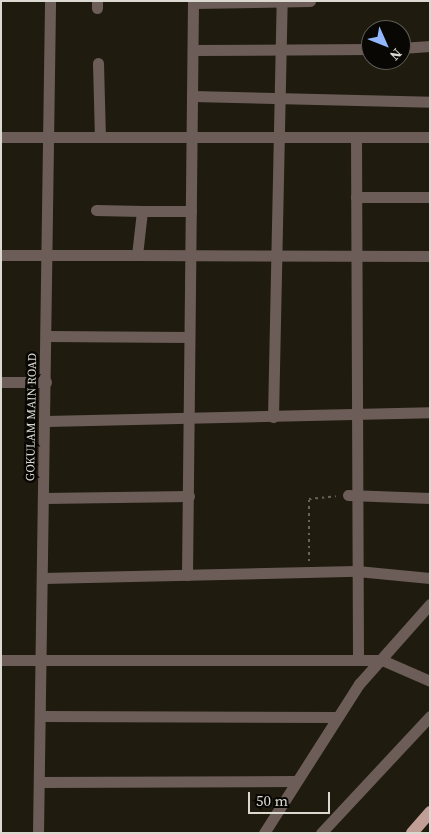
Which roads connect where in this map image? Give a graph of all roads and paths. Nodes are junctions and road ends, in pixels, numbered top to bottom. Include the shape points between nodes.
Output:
1 (50, 1) edge
2 (310, 1) edge
3 (193, 2) edge
4 (282, 2) edge
5 (430, 46) edge
6 (411, 47) edge
7 (361, 49) edge
8 (193, 50) junction
9 (281, 52) junction
10 (98, 63) dead end
11 (192, 96) junction
12 (280, 99) junction
13 (430, 102) edge
14 (100, 136) junction
15 (192, 136) junction
16 (279, 136) junction
17 (356, 136) junction
18 (430, 136) edge
19 (1, 137) edge
20 (50, 137) junction
21 (356, 197) junction
22 (430, 197) edge
23 (96, 210) dead end
24 (142, 210) junction
25 (191, 211) junction
26 (190, 254) junction
27 (277, 254) junction
28 (1, 255) edge
29 (137, 255) junction
30 (356, 255) junction
31 (48, 256) junction
32 (430, 256) edge
33 (47, 336) junction
34 (189, 337) junction
35 (1, 382) edge
36 (46, 382) junction
37 (430, 412) edge
38 (357, 415) junction
39 (273, 417) junction
40 (188, 419) junction
41 (46, 421) junction
42 (352, 495) junction
43 (188, 496) junction
44 (44, 498) junction
45 (430, 498) edge
46 (309, 569) junction
47 (357, 571) junction
48 (187, 575) junction
49 (43, 578) junction
50 (430, 578) edge
51 (430, 604) edge
52 (1, 660) edge
53 (42, 660) junction
54 (358, 660) junction
55 (382, 660) junction
56 (430, 680) edge
57 (42, 716) junction
58 (430, 716) edge
59 (336, 717) junction
60 (296, 780) junction
61 (40, 782) junction
62 (430, 812) edge
63 (38, 833) edge
64 (264, 833) edge
65 (321, 833) edge
66 (412, 833) edge

1 - 20 street, GOKULAM MAIN ROAD
2 - 4 street
3 - 4 street
3 - 8 street
4 - 9 street
5 - 6 street
7 - 9 street
8 - 9 street
8 - 11 street
9 - 12 street
10 - 14 street
11 - 12 street
11 - 15 street
12 - 13 street
12 - 16 street
14 - 15 street
14 - 20 street
15 - 16 street
15 - 25 street
16 - 17 street
16 - 27 street
17 - 18 street
17 - 21 street
19 - 20 street
20 - 31 street, GOKULAM MAIN ROAD
21 - 22 street
21 - 30 street
23 - 24 street
24 - 25 street
24 - 29 street
25 - 26 street
26 - 27 street
26 - 29 street
26 - 34 street
27 - 30 street
27 - 39 street
28 - 31 street
29 - 31 street
30 - 32 street
30 - 38 street
31 - 33 street, GOKULAM MAIN ROAD
33 - 34 street
33 - 36 street, GOKULAM MAIN ROAD
34 - 40 street
35 - 36 street
36 - 41 street, GOKULAM MAIN ROAD
37 - 38 street
38 - 39 street
38 - 42 street
39 - 40 street
40 - 41 street
40 - 43 street
41 - 44 street, GOKULAM MAIN ROAD
42 - 45 street
42 - 46 path via 309,499
42 - 47 street
43 - 44 street
43 - 48 street
44 - 49 street, GOKULAM MAIN ROAD
46 - 47 street
46 - 48 street
47 - 50 street
47 - 54 street
48 - 49 street
49 - 53 street, GOKULAM MAIN ROAD
51 - 55 street
52 - 53 street
53 - 54 street
53 - 57 street, GOKULAM MAIN ROAD
54 - 55 street
55 - 56 street
55 - 59 street
57 - 59 street
57 - 61 street, GOKULAM MAIN ROAD
58 - 65 street
59 - 60 street
60 - 61 street
60 - 64 street
61 - 63 street, GOKULAM MAIN ROAD
62 - 66 main road

